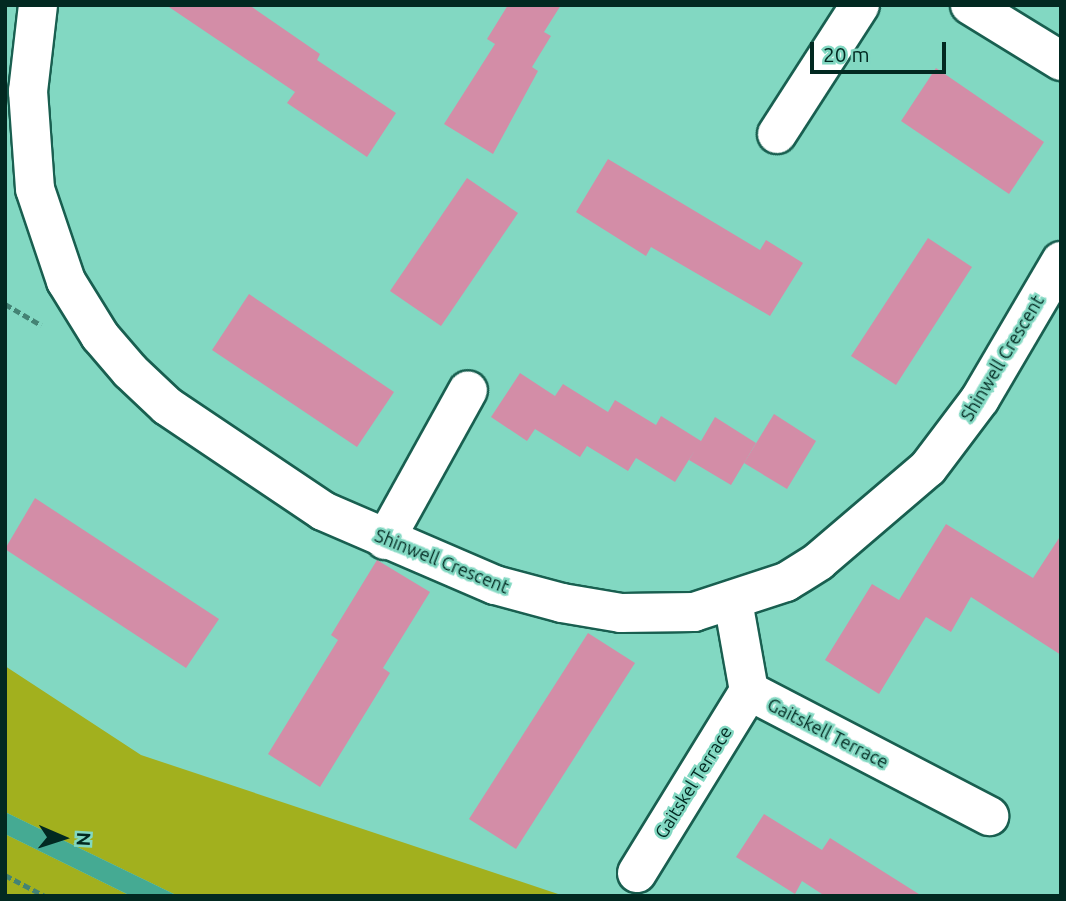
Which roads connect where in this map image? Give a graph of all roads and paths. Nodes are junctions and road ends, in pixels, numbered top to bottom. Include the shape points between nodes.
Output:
1 (38, 5) edge
2 (860, 5) edge
3 (970, 5) edge
4 (1061, 61) edge
5 (777, 134) dead end
6 (20, 192) edge
7 (1054, 285) edge
8 (468, 390) dead end
9 (385, 540) junction
10 (733, 601) junction
11 (749, 691) junction
12 (989, 816) dead end
13 (637, 873) dead end
14 (5, 875) edge
15 (45, 896) edge

1 - 6 street, Shinwell Crescent
2 - 5 street
3 - 4 street
6 - 9 street, Shinwell Crescent via 66,281 100,335 130,371 167,406 312,503
7 - 10 street, Shinwell Crescent via 980,399 928,468 819,561 786,582
8 - 9 street
9 - 10 street, Shinwell Crescent via 495,585 562,603 663,613 694,612
10 - 11 street, Gaitskell Terrace
11 - 12 street, Gaitskell Terrace
11 - 13 street, Gaitskel Terrace
14 - 15 path

